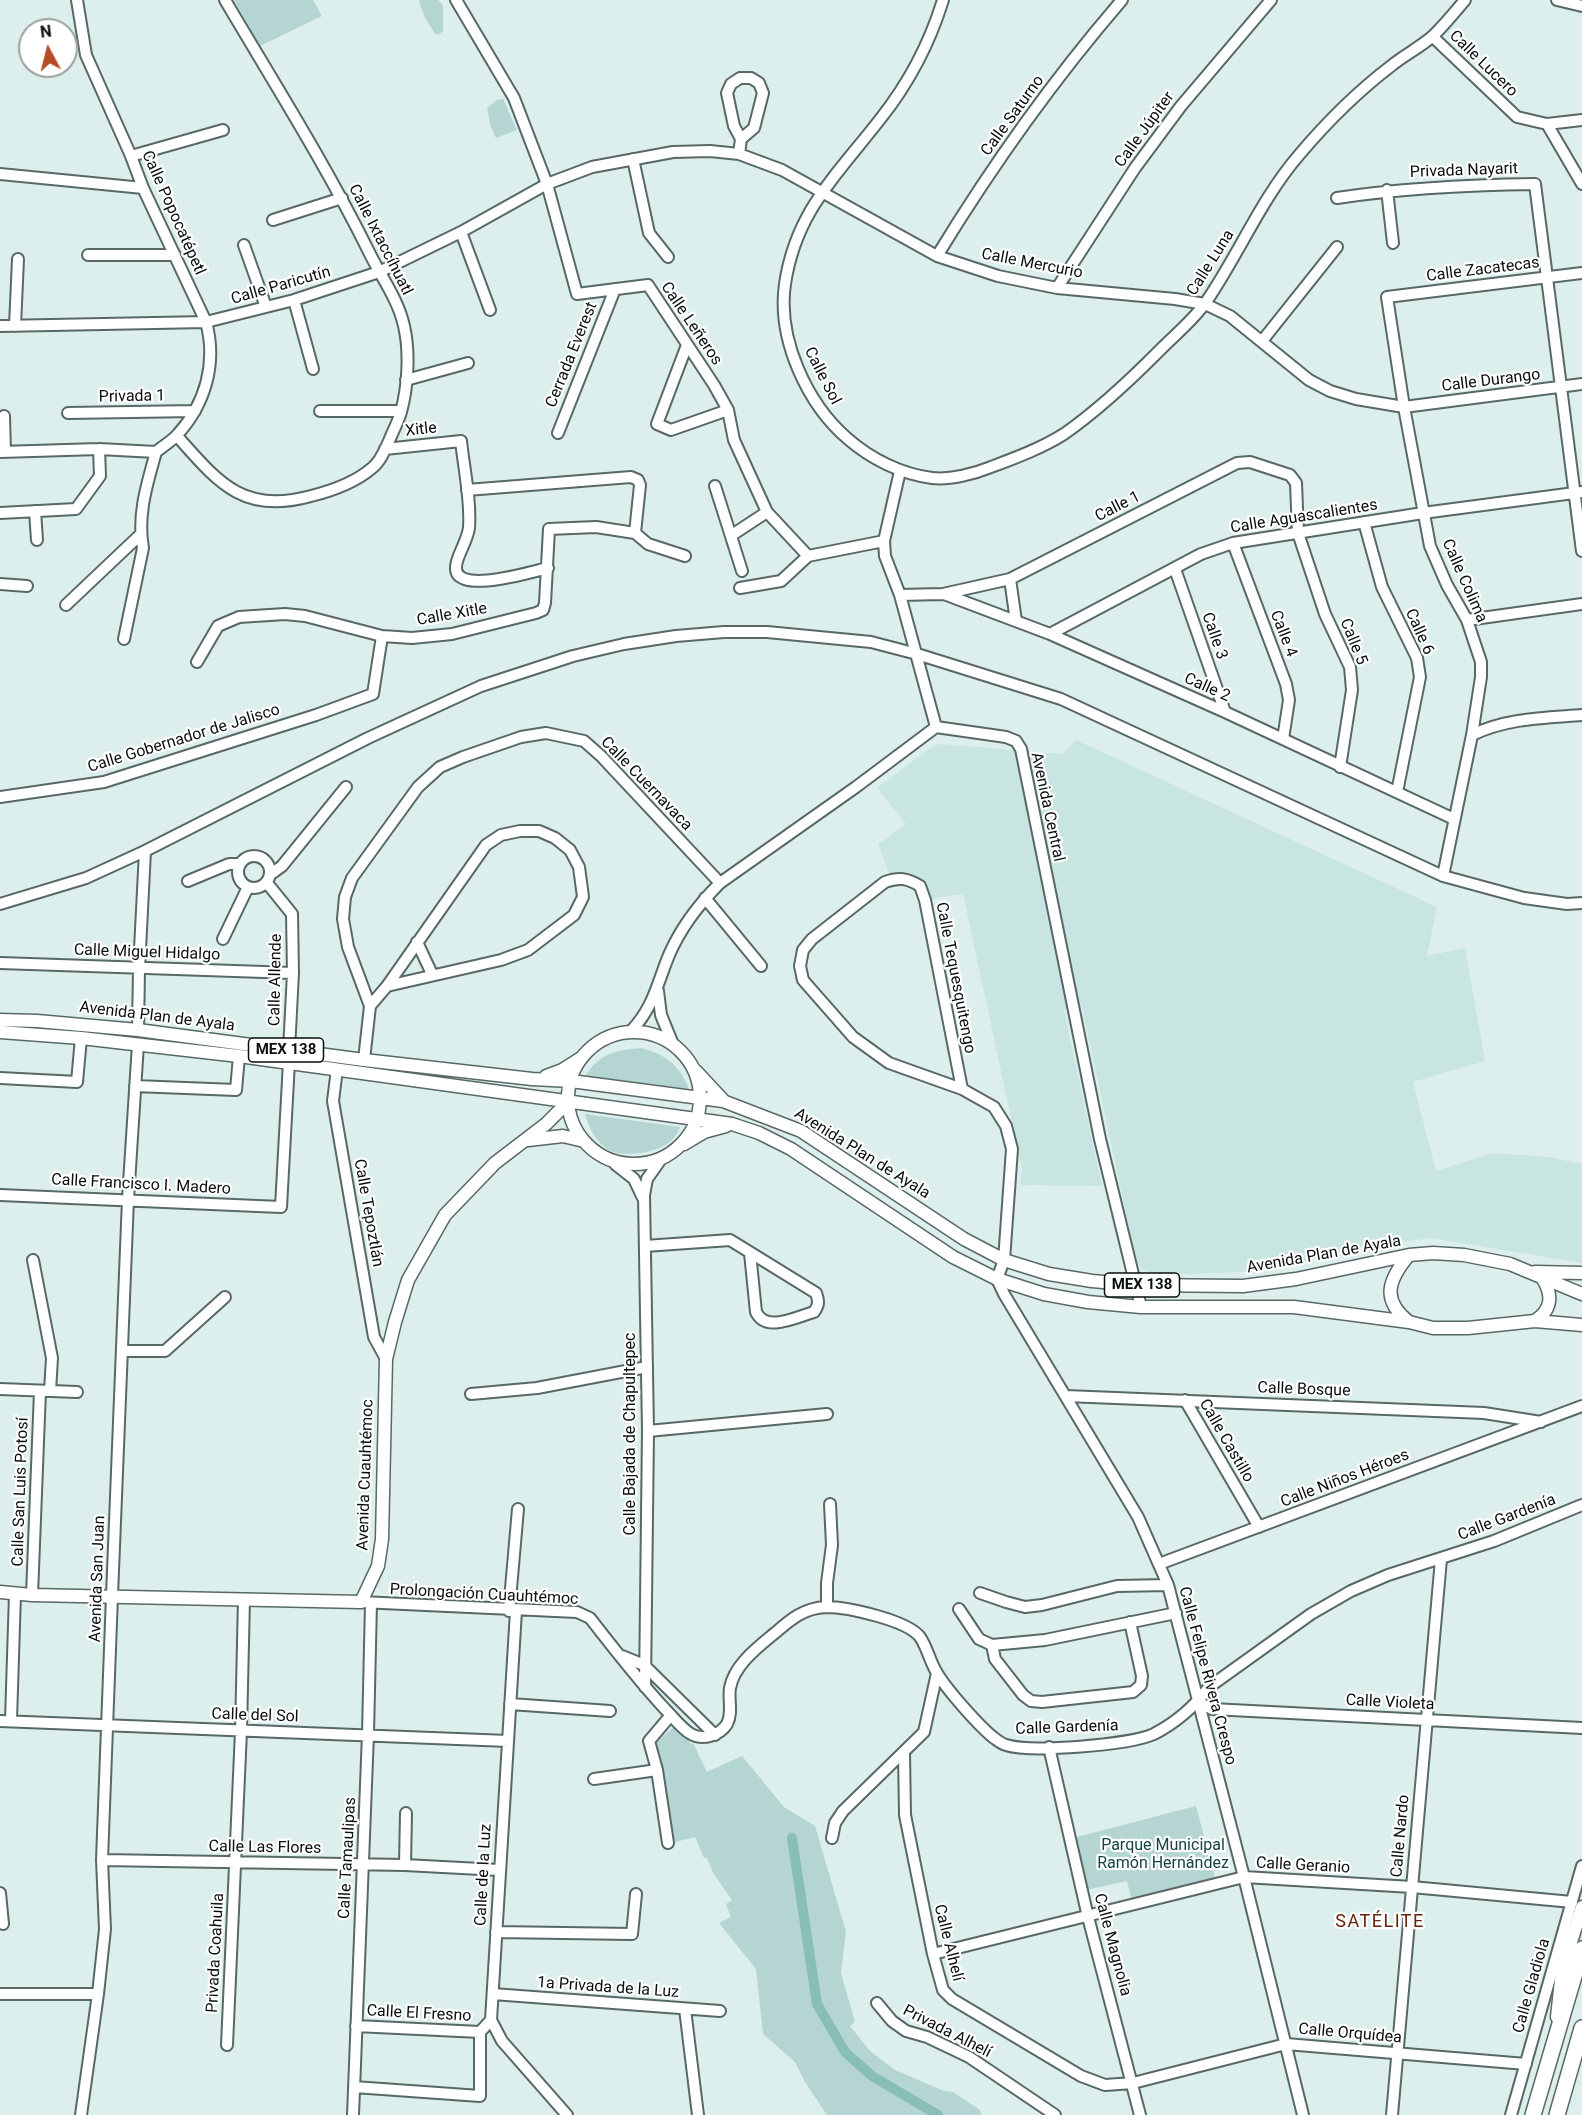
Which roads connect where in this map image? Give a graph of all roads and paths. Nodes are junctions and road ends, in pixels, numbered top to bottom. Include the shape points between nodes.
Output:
1 (77, 0) edge
2 (225, 0) edge
3 (456, 0) edge
4 (942, 0) edge
5 (1122, 0) edge
6 (1271, 0) edge
7 (1466, 0) edge
8 (1557, 0) edge
9 (1582, 6) edge
10 (1433, 37) junction
11 (1582, 120) edge
12 (1547, 124) junction
13 (223, 130) dead end
14 (741, 139) junction
15 (740, 154) junction
16 (131, 156) junction
17 (633, 159) junction
18 (0, 174) edge
19 (546, 184) junction
20 (1582, 184) edge
21 (143, 189) junction
22 (1387, 190) junction
23 (821, 192) junction
24 (342, 198) junction
25 (1337, 198) dead end
26 (273, 220) dead end
27 (461, 232) junction
28 (1393, 243) dead end
29 (244, 245) dead end
30 (1337, 248) dead end
31 (88, 255) dead end
32 (175, 255) junction
33 (937, 256) junction
34 (668, 257) dead end
35 (18, 259) dead end
36 (379, 272) junction
37 (1582, 273) edge
38 (1546, 277) junction
39 (1057, 288) junction
40 (615, 289) junction
41 (1387, 297) joint
42 (294, 300) junction
43 (1205, 304) junction
44 (266, 307) junction
45 (490, 310) dead end
46 (206, 322) junction
47 (0, 326) edge
48 (15, 326) junction
49 (1262, 341) junction
50 (687, 345) junction
51 (468, 363) dead end
52 (313, 369) dead end
53 (406, 380) junction
54 (1582, 384) edge
55 (1561, 387) junction
56 (1404, 407) junction
57 (728, 410) junction
58 (195, 411) junction
59 (320, 411) dead end
60 (401, 411) junction
61 (68, 413) dead end
62 (4, 416) dead end
63 (558, 433) dead end
64 (177, 436) junction
65 (461, 441) joint
66 (99, 449) junction
67 (385, 449) junction
68 (3, 452) edge
69 (156, 452) junction
70 (900, 471) junction
71 (715, 486) dead end
72 (466, 490) junction
73 (1578, 493) edge
74 (35, 511) junction
75 (767, 512) junction
76 (0, 513) edge
77 (1423, 513) junction
78 (1364, 522) junction
79 (635, 533) junction
80 (1298, 533) junction
81 (141, 534) junction
82 (732, 535) junction
83 (37, 540) dead end
84 (884, 541) junction
85 (1233, 543) junction
86 (1582, 550) edge
87 (685, 556) dead end
88 (808, 556) junction
89 (548, 568) junction
90 (1175, 569) junction
91 (742, 571) dead end
92 (1010, 579) junction
93 (0, 584) edge
94 (27, 586) dead end
95 (740, 588) dead end
96 (943, 594) junction
97 (900, 595) junction
98 (1582, 604) edge
99 (66, 605) dead end
100 (1467, 620) junction
101 (1016, 621) junction
102 (1050, 634) junction
103 (382, 636) junction
104 (124, 639) dead end
105 (917, 654) junction
106 (197, 662) dead end
107 (1225, 712) junction
108 (1582, 715) edge
109 (936, 727) junction
110 (1472, 735) junction
111 (1283, 739) junction
112 (1340, 767) junction
113 (346, 787) dead end
114 (1397, 792) junction
115 (0, 797) edge
116 (1454, 819) junction
117 (146, 850) junction
118 (240, 864) junction
119 (1443, 876) junction
120 (269, 879) junction
121 (188, 881) dead end
122 (720, 883) junction
123 (248, 887) junction
124 (705, 898) junction
125 (1582, 903) edge
126 (0, 904) edge
127 (223, 939) dead end
128 (417, 942) junction
129 (0, 963) edge
130 (761, 966) dead end
131 (139, 969) junction
132 (293, 973) junction
133 (432, 974) junction
134 (387, 986) junction
135 (657, 990) junction
136 (370, 1006) junction
137 (0, 1020) edge
138 (138, 1030) junction
139 (632, 1030) junction
140 (0, 1032) edge
141 (81, 1038) junction
142 (672, 1042) junction
143 (138, 1044) junction
144 (590, 1049) junction
145 (239, 1056) junction
146 (289, 1056) junction
147 (364, 1060) junction
148 (689, 1062) junction
149 (337, 1069) junction
150 (0, 1078) edge
151 (532, 1079) junction
152 (571, 1081) junction
153 (135, 1086) junction
154 (962, 1089) junction
155 (538, 1096) junction
156 (699, 1096) junction
157 (569, 1101) junction
158 (723, 1101) junction
159 (697, 1119) junction
160 (546, 1124) junction
161 (732, 1125) junction
162 (527, 1140) junction
163 (584, 1141) junction
164 (679, 1148) junction
165 (659, 1162) junction
166 (615, 1164) junction
167 (0, 1195) edge
168 (128, 1199) junction
169 (644, 1204) junction
170 (281, 1207) joint
171 (645, 1246) junction
172 (750, 1252) junction
173 (1409, 1256) junction
174 (33, 1260) dead end
175 (1004, 1260) junction
176 (1531, 1272) junction
177 (1582, 1273) edge
178 (997, 1279) junction
179 (1543, 1279) junction
180 (1137, 1285) junction
181 (1582, 1294) edge
182 (225, 1297) dead end
183 (1141, 1307) junction
184 (1535, 1321) junction
185 (1409, 1322) junction
186 (1582, 1325) edge
187 (122, 1351) junction
188 (386, 1359) junction
189 (647, 1367) junction
190 (0, 1389) edge
191 (45, 1391) junction
192 (77, 1392) dead end
193 (471, 1394) dead end
194 (1066, 1396) junction
195 (1185, 1400) junction
196 (1582, 1406) edge
197 (827, 1414) dead end
198 (1541, 1422) junction
199 (648, 1431) junction
200 (830, 1504) dead end
201 (1582, 1505) edge
202 (518, 1509) dead end
203 (1259, 1527) junction
204 (1441, 1559) junction
205 (1159, 1564) junction
206 (1168, 1585) junction
207 (0, 1592) edge
208 (15, 1593) junction
209 (980, 1593) dead end
210 (32, 1594) junction
211 (112, 1596) junction
212 (244, 1599) junction
213 (366, 1603) junction
214 (827, 1607) junction
215 (959, 1609) dead end
216 (513, 1611) junction
217 (1176, 1614) junction
218 (1130, 1622) junction
219 (992, 1644) junction
220 (619, 1655) junction
221 (644, 1665) junction
222 (937, 1673) junction
223 (645, 1687) junction
224 (1198, 1702) junction
225 (510, 1704) junction
226 (610, 1711) dead end
227 (671, 1715) junction
228 (1426, 1719) junction
229 (6, 1720) edge
230 (107, 1725) junction
231 (1582, 1728) edge
232 (241, 1731) junction
233 (368, 1734) junction
234 (715, 1735) junction
235 (508, 1741) junction
236 (1048, 1747) junction
237 (904, 1753) junction
238 (657, 1770) junction
239 (594, 1779) dead end
240 (406, 1813) dead end
241 (832, 1838) dead end
242 (668, 1843) dead end
243 (102, 1860) junction
244 (235, 1863) junction
245 (362, 1864) junction
246 (405, 1865) junction
247 (1582, 1866) edge
248 (499, 1870) junction
249 (1244, 1877) junction
250 (1412, 1887) junction
251 (0, 1893) edge
252 (636, 1894) dead end
253 (1577, 1904) edge
254 (1088, 1917) junction
255 (3, 1924) dead end
256 (496, 1932) junction
257 (1582, 1949) edge
258 (933, 1954) junction
259 (99, 1994) junction
260 (493, 1994) junction
261 (0, 1995) edge
262 (877, 2003) dead end
263 (685, 2009) junction
264 (720, 2012) dead end
265 (491, 2020) junction
266 (356, 2026) junction
267 (1582, 2028) edge
268 (480, 2032) junction
269 (1554, 2040) junction
270 (1286, 2044) junction
271 (226, 2045) dead end
272 (1396, 2053) junction
273 (1526, 2064) junction
274 (1133, 2083) junction
275 (1105, 2085) joint
276 (354, 2087) junction
277 (81, 2115) edge
278 (353, 2115) edge
279 (567, 2115) edge
280 (698, 2115) edge
281 (1055, 2115) edge
282 (1140, 2115) edge
283 (1303, 2115) edge
284 (1392, 2115) edge
285 (1511, 2115) edge
286 (1533, 2115) edge
287 (1557, 2115) edge

1 - 16 street, Calle Popocatépetl via 86,56
2 - 24 street, Calle Ixtaccíhuatl
3 - 19 street, Calle Leñeros via 514,98
4 - 23 street, Calle Sol via 936,23 911,74 884,116
5 - 33 street, Calle Saturno via 1079,50 1002,156
6 - 39 street, Calle Júpiter via 1135,168
7 - 10 street, Calle Luna
8 - 9 street
10 - 12 street, Calle Lucero via 1517,117
10 - 43 street, Calle Luna via 1354,97 1281,176
11 - 12 street, Calle Lucero
12 - 20 street
13 - 16 street
14 - 14 street via 727,93 740,78 751,78 759,83 763,93 754,128
14 - 15 street
15 - 17 street, Calle Mercurio via 673,152
15 - 23 street, Calle Mercurio via 782,170
16 - 21 street, Calle Popocatépetl
17 - 19 street, Calle Mercurio via 592,167
17 - 34 street via 649,233
18 - 21 street
19 - 27 street, Calle Paricutín
19 - 40 street, Calle Leñeros via 577,294
21 - 32 street, Calle Popocatépetl
22 - 25 street, Privada Nayarit
22 - 28 street
22 - 38 street, Privada Nayarit via 1535,184
23 - 33 street, Calle Mercurio
23 - 70 street, Calle Sol via 790,255 784,289 785,323 793,357 831,425 863,452
24 - 26 street
24 - 36 street, Calle Ixtaccíhuatl
27 - 36 street, Calle Paricutín
27 - 45 street
29 - 44 street
30 - 49 street
31 - 32 street
32 - 46 street, Calle Popocatépetl
33 - 39 street, Calle Mercurio via 998,276
35 - 48 street
36 - 42 street, Calle Paricutín
36 - 53 street, Calle Ixtaccíhuatl via 397,303 404,327
37 - 38 street, Calle Zacatecas
38 - 41 street, Calle Zacatecas
38 - 55 street
39 - 43 street, Calle Mercurio
40 - 50 street, Calle Leñeros via 648,285
40 - 63 street, Cerrada Everest
41 - 56 street, Calle Colima
42 - 44 street, Calle Paricutín
42 - 52 street
43 - 49 street, Calle Mercurio via 1230,316
43 - 70 street, Calle Luna via 1108,399 1062,435 975,473 934,479
44 - 46 street, Calle Paricutín
46 - 48 street, Calle Paricutín
46 - 58 street, Calle Popocatépetl via 211,362 205,393
47 - 48 street, Calle Paricutín
49 - 56 street, Calle Mercurio via 1309,380 1330,391
50 - 57 street, Calle Leñeros
50 - 57 street via 657,424 671,430
51 - 53 street
53 - 60 street, Calle Ixtaccíhuatl
54 - 55 street, Calle Durango
55 - 56 street, Calle Durango
55 - 73 street
56 - 77 street, Calle Colima
57 - 75 street, Calle Leñeros via 734,440
58 - 61 street, Privada 1
58 - 64 street, Calle Popocatépetl
59 - 60 street
60 - 67 street, Calle Ixtaccíhuatl
62 - 68 street
64 - 67 street, Calle Ixtaccíhuatl via 223,484 246,497 268,502 294,501 351,481 374,467
64 - 69 street, Calle Popocatépetl
65 - 67 street, Xitle
65 - 72 street, Calle Xitle
66 - 68 street
66 - 69 street
66 - 74 street via 100,476 76,509
69 - 81 street via 144,494
70 - 84 street
71 - 82 street
72 - 79 street via 631,477 640,485
72 - 89 street, Calle Xitle via 469,527 456,567 458,574 478,582
73 - 77 street, Calle Aguascalientes
73 - 86 street
74 - 76 street
74 - 83 street
75 - 82 street
75 - 88 street, Calle Leñeros
77 - 78 street, Calle Aguascalientes
77 - 100 street, Calle Colima via 1434,556
78 - 80 street, Calle Aguascalientes
78 - 114 street, Calle 6 via 1382,587 1417,658 1420,677
79 - 87 street via 648,544
79 - 89 street, Calle Xitle via 596,527 549,529
80 - 85 street, Calle Aguascalientes
80 - 92 street, Calle 1 via 1298,495 1290,475 1250,462 1237,463
80 - 112 street, Calle 5 via 1325,614 1350,667 1352,690
81 - 99 street
81 - 104 street via 143,548
82 - 91 street
84 - 88 street
84 - 97 street via 885,556
85 - 90 street, Calle Aguascalientes via 1201,554
85 - 111 street, Calle 4 via 1286,684 1289,700
88 - 95 street via 781,581
89 - 103 street, Calle Xitle via 545,603 543,610 536,613 452,634
90 - 102 street, Calle Aguascalientes
90 - 107 street, Calle 3
92 - 96 street, Calle 1
92 - 101 street
93 - 94 street
96 - 97 street, Calle 1
96 - 101 street, Calle 2
97 - 105 street
98 - 100 street
100 - 110 street, Calle Colima via 1481,662
101 - 102 street, Calle 2
102 - 107 street, Calle 2
103 - 106 street, Calle Xitle via 305,615 239,617 218,626
103 - 115 street, Calle Gobernador de Jalisco via 374,694 104,782
105 - 109 street
105 - 117 street via 871,642 724,632 675,636 573,656 424,710
105 - 119 street via 1061,699
107 - 111 street, Calle 2
108 - 110 street via 1518,720
109 - 122 street
109 - 180 street, Avenida Central via 1006,737 1016,741 1021,749 1098,1131
110 - 116 street, Calle Colima
111 - 112 street, Calle 2
112 - 114 street, Calle 2
113 - 120 street
114 - 116 street, Calle 2
116 - 119 street, Calle Colima
117 - 126 street via 86,878
117 - 131 street
118 - 120 street via 250,857 262,858 267,862
118 - 121 street via 229,864
118 - 123 street via 238,878
119 - 125 street via 1524,898
120 - 123 street via 254,889
120 - 132 street, Calle Allende via 292,914
122 - 124 street
122 - 136 street, Calle Cuernavaca via 584,741 546,733 473,753 440,767 418,787 352,878 343,919 348,947
123 - 127 street
124 - 130 street
124 - 135 street via 683,927
128 - 133 street
128 - 133 street via 486,845 501,835 539,831 570,850 579,867 583,897 574,915 528,950 501,960
128 - 134 street
129 - 131 street, Calle Miguel Hidalgo
131 - 132 street, Calle Miguel Hidalgo
131 - 138 street
132 - 146 street, Calle Allende
133 - 134 street
134 - 136 street
135 - 139 street
135 - 142 street
136 - 147 street, Calle Cuernavaca
137 - 138 main road, Avenida Plan de Ayala / MEX 138
138 - 146 main road, Avenida Plan de Ayala / MEX 138
139 - 142 main road via 653,1033
139 - 144 main road via 602,1038
140 - 141 main road, Avenida Plan de Ayala / MEX 138
141 - 143 main road, Avenida Plan de Ayala / MEX 138
141 - 150 street via 77,1082
142 - 148 main road
143 - 145 main road, Avenida Plan de Ayala / MEX 138
143 - 153 street, Avenida San Juan
144 - 151 main road via 562,1070
144 - 152 main road via 578,1063
145 - 146 main road, Avenida Plan de Ayala / MEX 138
145 - 153 street via 236,1090
146 - 147 main road, Avenida Plan de Ayala / MEX 138
146 - 149 main road, Avenida Plan de Ayala / MEX 138
146 - 170 street, Calle Allende
147 - 151 main road, Avenida Plan de Ayala / MEX 138
148 - 156 main road
148 - 158 main road
149 - 155 main road, Avenida Plan de Ayala / MEX 138
149 - 188 street, Calle Tepoztlán via 335,1113 374,1337
151 - 152 main road, Avenida Plan de Ayala / MEX 138
152 - 156 main road, Avenida Plan de Ayala / MEX 138
152 - 157 main road
153 - 168 street, Avenida San Juan
154 - 154 street, Calle Tequesquitengo via 920,886 897,878 885,882 802,950 803,980 853,1037 889,1063
154 - 175 street, Calle Tequesquitengo via 994,1107 1006,1126 1012,1149
155 - 157 main road, Avenida Plan de Ayala / MEX 138
155 - 160 main road via 549,1108
156 - 158 main road, Avenida Plan de Ayala / MEX 138
156 - 159 main road
157 - 159 main road, Avenida Plan de Ayala / MEX 138
157 - 160 main road, Avenida Cuauhtémoc
157 - 163 main road via 573,1121
158 - 175 main road, Avenida Plan de Ayala / MEX 138 via 801,1131 964,1239
159 - 161 main road, Avenida Plan de Ayala / MEX 138
159 - 164 main road
160 - 162 main road, Avenida Cuauhtémoc
161 - 164 main road via 704,1132
161 - 178 main road, Avenida Plan de Ayala / MEX 138 via 791,1149 952,1257
162 - 163 main road, Avenida Cuauhtémoc via 563,1136
162 - 188 main road, Avenida Cuauhtémoc via 495,1163 445,1215 408,1280
163 - 166 main road via 597,1155
164 - 165 main road
165 - 166 main road via 644,1166
165 - 169 street, Calle Bajada de Chapultepec via 647,1179
166 - 169 street, Calle Bajada de Chapultepec via 634,1179
167 - 168 street, Calle Francisco I. Madero
168 - 170 street, Calle Francisco I. Madero
168 - 187 street, Avenida San Juan
169 - 171 street, Calle Bajada de Chapultepec
171 - 172 street via 730,1240
171 - 189 street, Calle Bajada de Chapultepec
172 - 172 street via 816,1293 819,1300 814,1312 773,1324 759,1320
173 - 176 main road, Avenida Plan de Ayala / MEX 138 via 1464,1255
173 - 180 main road, Avenida Plan de Ayala / MEX 138 via 1243,1286
173 - 185 main road via 1392,1279 1390,1294 1393,1306
174 - 191 street, Calle San Luis Potosí via 52,1358
175 - 178 street, Calle Tequesquitengo
175 - 180 main road, Avenida Plan de Ayala / MEX 138 via 1049,1274
176 - 177 main road
176 - 179 main road, Avenida Plan de Ayala / MEX 138
178 - 183 main road, Avenida Plan de Ayala / MEX 138 via 1044,1294
178 - 194 street, Calle Felipe Rivera Crespo
179 - 181 main road, Avenida Plan de Ayala / MEX 138
179 - 184 main road via 1550,1306
180 - 183 street, Avenida Central
182 - 187 street via 165,1352
183 - 185 main road, Avenida Plan de Ayala / MEX 138 via 1294,1307
184 - 185 main road, Avenida Plan de Ayala / MEX 138 via 1468,1328 1433,1328
184 - 186 main road, Avenida Plan de Ayala / MEX 138
187 - 211 street, Avenida San Juan
188 - 213 main road, Avenida Cuauhtémoc via 382,1539
189 - 193 street via 537,1388
189 - 199 street, Calle Bajada de Chapultepec
190 - 191 street
191 - 192 street
191 - 210 street, Calle San Luis Potosí
194 - 195 street, Calle Bosque
194 - 205 street, Calle Felipe Rivera Crespo via 1138,1517
195 - 198 street, Calle Bosque via 1484,1413
195 - 203 street, Calle Castillo
196 - 198 street, Calle Niños Héroes
197 - 199 street
198 - 203 street, Calle Niños Héroes
199 - 221 street, Calle Bajada de Chapultepec
200 - 214 street via 832,1545
201 - 204 street, Calle Gardenía
202 - 216 street, Calle de la Luz
203 - 205 street, Calle Niños Héroes
204 - 224 street, Calle Gardenía via 1350,1591 1209,1687
204 - 228 street, Calle Nardo
205 - 206 street, Calle Felipe Rivera Crespo
206 - 209 street via 1117,1586 1025,1607
206 - 217 street, Calle Felipe Rivera Crespo
207 - 208 main road
208 - 210 main road
208 - 229 street
210 - 211 main road
211 - 212 main road
211 - 230 street, Avenida San Juan
212 - 213 main road
212 - 232 street, Privada Coahuila
213 - 216 street, Prolongación Cuauhtémoc
213 - 233 street, Calle Tamaulipas
214 - 222 street, Calle Gardenía via 862,1611 911,1629 920,1637
214 - 234 street, Calle Gardenía via 796,1615 735,1671 727,1724
215 - 219 street via 979,1639
216 - 220 street, Prolongación Cuauhtémoc via 578,1612 590,1618
216 - 225 street, Calle de la Luz
217 - 218 street
217 - 224 street, Calle Felipe Rivera Crespo
218 - 219 street via 1045,1640
218 - 219 street via 1142,1676 1141,1685 1133,1692 1031,1701 995,1659
220 - 221 street
220 - 223 street, Prolongación Cuauhtémoc
221 - 223 street, Calle Bajada de Chapultepec
221 - 234 street
222 - 236 street, Calle Gardenía via 999,1741 1021,1747
222 - 237 street via 924,1732
223 - 227 street, Prolongación Cuauhtémoc
224 - 228 street, Calle Violeta via 1212,1709
224 - 236 street, Calle Gardenía via 1153,1734 1107,1745
224 - 249 street, Calle Felipe Rivera Crespo
225 - 226 street
225 - 235 street, Calle de la Luz
227 - 234 street, Prolongación Cuauhtémoc via 692,1735
227 - 238 street via 649,1741
228 - 231 street, Calle Violeta
228 - 250 street, Calle Nardo
229 - 230 street, Calle del Sol
230 - 232 street, Calle del Sol
230 - 243 street, Avenida San Juan
232 - 233 street, Calle del Sol
232 - 244 street, Privada Coahuila
233 - 235 street, Calle del Sol
233 - 245 street, Calle Tamaulipas
235 - 248 street, Calle de la Luz
236 - 254 street, Calle Magnolia
237 - 241 street via 843,1811
237 - 258 street, Calle Alhelí via 905,1815
238 - 239 street
238 - 242 street
240 - 246 street
243 - 244 street, Calle Las Flores
243 - 259 street, Avenida San Juan via 105,1929
244 - 245 street, Calle Las Flores
244 - 271 street, Privada Coahuila
245 - 246 street, Calle Las Flores
245 - 266 street, Calle Tamaulipas
246 - 248 street, Calle Las Flores
247 - 253 street, Calle Gladiola
248 - 256 street, Calle de la Luz
249 - 250 street, Calle Geranio
249 - 254 street, Calle Geranio
249 - 270 street, Calle Felipe Rivera Crespo
250 - 253 street, Calle Geranio
250 - 272 street, Calle Nardo
251 - 255 street
252 - 256 street via 632,1934
253 - 269 main road via 1562,1971
253 - 273 street, Calle Gladiola
254 - 258 street, Calle Geranio
254 - 274 street, Calle Magnolia
256 - 260 street, Calle de la Luz
257 - 269 highway
258 - 275 street, Calle Alhelí via 943,1990 952,1999 1082,2076
259 - 261 street
259 - 277 street, Avenida San Juan
260 - 263 street, 1a Privada de la Luz
260 - 265 street, Calle de la Luz
262 - 281 street, Privada Alhelí via 906,2031 969,2057
263 - 264 street, 1a Privada de la Luz
263 - 280 street
265 - 268 street, Calle El Fresno
265 - 279 street via 502,2041
266 - 268 street, Calle El Fresno
266 - 276 street, Calle Tamaulipas
267 - 287 highway
268 - 276 street, Calle El Fresno via 480,2096
269 - 286 highway
270 - 272 street, Calle Orquídea
270 - 274 street, Calle Orquídea
270 - 283 street, Calle Felipe Rivera Crespo
272 - 273 street, Calle Orquídea
272 - 284 street, Calle Nardo
273 - 285 street, Calle Gladiola
274 - 275 street, Calle Orquídea
274 - 282 street, Calle Magnolia
276 - 278 street, Calle Tamaulipas

